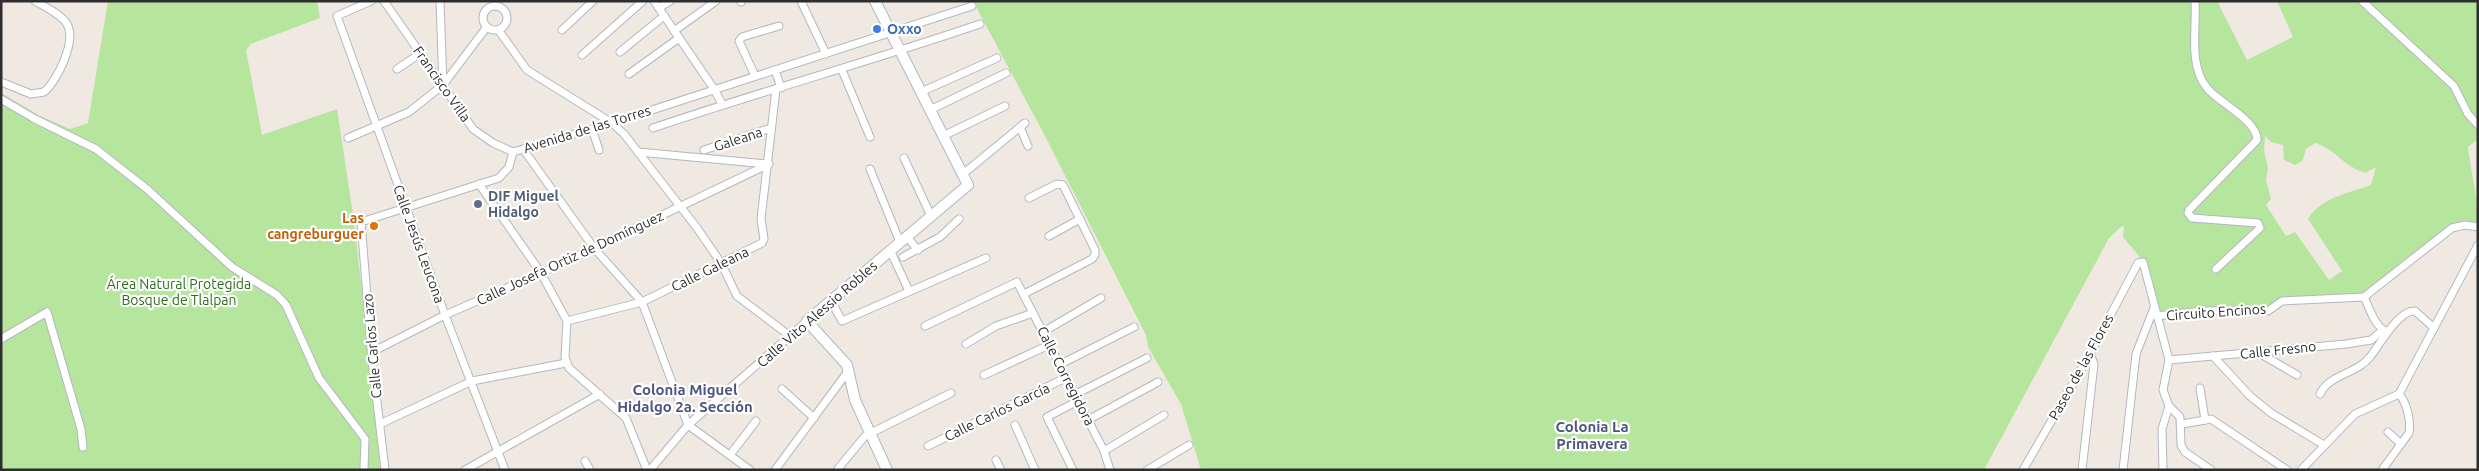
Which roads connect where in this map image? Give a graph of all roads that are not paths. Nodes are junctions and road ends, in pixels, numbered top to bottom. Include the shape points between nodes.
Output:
1 (35, 1) edge
2 (371, 1) edge
3 (384, 1) edge
4 (440, 1) edge
5 (592, 1) edge
6 (644, 1) edge
7 (654, 1) edge
8 (670, 1) edge
9 (716, 1) edge
10 (801, 1) edge
11 (2195, 1) edge
12 (2362, 1) edge
13 (878, 2) edge
14 (506, 4) edge
15 (972, 6) dead end
16 (659, 8) junction
17 (664, 16) junction
18 (980, 24) dead end
19 (779, 26) dead end
20 (486, 28) junction
21 (562, 30) dead end
22 (499, 31) junction
23 (674, 31) junction
24 (891, 32) junction
25 (679, 38) junction
26 (901, 51) junction
27 (620, 52) dead end
28 (420, 53) junction
29 (826, 54) junction
30 (582, 55) dead end
31 (997, 58) dead end
32 (397, 69) dead end
33 (776, 70) junction
34 (842, 70) junction
35 (1006, 73) dead end
36 (629, 74) dead end
37 (755, 76) junction
38 (1, 82) edge
39 (444, 85) junction
40 (714, 89) junction
41 (778, 89) junction
42 (922, 92) junction
43 (1, 100) edge
44 (722, 104) junction
45 (1005, 106) dead end
46 (930, 110) junction
47 (612, 123) junction
48 (2478, 125) edge
49 (378, 126) junction
50 (654, 128) dead end
51 (771, 128) junction
52 (592, 129) junction
53 (943, 136) junction
54 (870, 137) dead end
55 (348, 138) dead end
56 (1028, 146) dead end
57 (523, 149) junction
58 (599, 150) dead end
59 (704, 150) dead end
60 (513, 152) junction
61 (638, 152) junction
62 (904, 158) dead end
63 (769, 164) junction
64 (870, 169) dead end
65 (963, 174) junction
66 (479, 184) junction
67 (1029, 198) dead end
68 (681, 206) junction
69 (406, 207) junction
70 (931, 216) junction
71 (960, 219) dead end
72 (1080, 219) junction
73 (361, 222) joint
74 (2478, 227) edge
75 (1049, 236) dead end
76 (904, 239) junction
77 (2478, 245) edge
78 (594, 248) junction
79 (890, 250) junction
80 (918, 250) junction
81 (904, 258) dead end
82 (986, 258) dead end
83 (721, 263) junction
84 (2216, 269) dead end
85 (541, 273) junction
86 (909, 291) junction
87 (1024, 294) junction
88 (2364, 297) junction
89 (1101, 298) dead end
90 (831, 301) junction
91 (642, 302) junction
92 (2154, 308) junction
93 (1034, 313) junction
94 (445, 315) junction
95 (2156, 316) junction
96 (567, 321) junction
97 (807, 321) junction
98 (925, 326) dead end
99 (1134, 327) dead end
100 (2434, 328) junction
101 (2385, 331) junction
102 (1044, 332) junction
103 (790, 336) junction
104 (1, 339) edge
105 (966, 344) dead end
106 (1049, 345) junction
107 (372, 352) junction
108 (2259, 353) junction
109 (2090, 354) junction
110 (2213, 356) junction
111 (1147, 358) dead end
112 (2169, 360) junction
113 (566, 363) junction
114 (1059, 365) junction
115 (849, 370) junction
116 (984, 375) dead end
117 (2297, 375) dead end
118 (1065, 378) junction
119 (472, 380) junction
120 (1158, 382) dead end
121 (2200, 388) dead end
122 (782, 389) dead end
123 (952, 393) dead end
124 (600, 394) junction
125 (2320, 394) dead end
126 (2399, 394) junction
127 (1076, 398) junction
128 (2169, 406) junction
129 (1164, 415) dead end
130 (814, 418) junction
131 (1088, 420) junction
132 (2205, 420) junction
133 (756, 421) dead end
134 (380, 424) junction
135 (2182, 424) junction
136 (688, 425) junction
137 (1015, 425) dead end
138 (2388, 432) dead end
139 (870, 433) junction
140 (2401, 444) junction
141 (1189, 445) dead end
142 (2324, 445) junction
143 (83, 446) dead end
144 (928, 446) dead end
145 (497, 451) junction
146 (1104, 451) junction
147 (730, 455) junction
148 (996, 460) dead end
149 (585, 461) dead end
150 (364, 470) edge
151 (385, 470) edge
152 (465, 470) edge
153 (506, 470) edge
154 (590, 470) edge
155 (650, 470) edge
156 (750, 470) edge
157 (775, 470) edge
158 (837, 470) edge
159 (887, 470) edge
160 (1001, 470) edge
161 (1035, 470) edge
162 (1073, 470) edge
163 (1110, 470) edge
164 (1147, 470) edge
165 (2023, 470) edge
166 (2082, 470) edge
167 (2123, 470) edge
168 (2163, 470) edge
169 (2211, 470) edge
170 (2287, 470) edge
171 (2301, 470) edge
172 (2382, 470) edge

1 - 38 street via 68,24 68,51 55,79 44,92 31,94
2 - 49 street, Calle Jesús Leucona via 337,16
3 - 28 street, Francisco Villa
4 - 39 street
5 - 21 street
6 - 30 street
7 - 16 street
8 - 16 street
9 - 23 street
10 - 29 street
11 - 84 street via 2194,31 2200,74 2207,88 2251,125 2258,137 2188,213 2192,218 2258,223 2260,228
12 - 48 street via 2454,86 2468,114
13 - 24 street
14 - 20 street via 488,8 484,19
14 - 22 street via 505,23
15 - 24 street, Avenida de las Torres
16 - 17 street
17 - 23 street
17 - 27 street
18 - 26 street
19 - 37 street via 742,37 739,41
20 - 22 street
20 - 39 street
22 - 47 street via 527,70
23 - 25 street
24 - 26 street
24 - 29 street, Avenida de las Torres
25 - 36 street
25 - 40 street
26 - 34 street
26 - 42 street
28 - 32 street
28 - 39 street, Francisco Villa
29 - 33 street, Avenida de las Torres
31 - 42 street
33 - 37 street, Avenida de las Torres
33 - 41 street
34 - 41 street
34 - 54 street
35 - 46 street
37 - 40 street, Avenida de las Torres
39 - 49 street via 409,112
39 - 60 street, Francisco Villa via 477,132
40 - 44 street
40 - 47 street, Avenida de las Torres
41 - 44 street
41 - 51 street, Calle Galeana
42 - 46 street
43 - 150 street via 96,149 147,188 232,267 277,295 286,305 319,378 365,439
44 - 50 street
45 - 53 street
46 - 53 street
47 - 52 street, Avenida de las Torres
47 - 61 street
49 - 55 street
49 - 69 street, Calle Jesús Leucona
51 - 59 street, Galeana
51 - 63 street, Calle Galeana
52 - 57 street, Avenida de las Torres
52 - 58 street
53 - 65 street
56 - 65 street via 1022,125
57 - 60 street, Avenida de las Torres
57 - 78 street
60 - 66 street, Avenida de las Torres via 505,173
61 - 63 street
61 - 68 street
62 - 70 street
63 - 68 street, Calle Josefa Ortiz de Domínguez
63 - 83 street, Calle Galeana via 762,213 764,239 762,243
64 - 76 street
65 - 70 street, Calle Vito Alessio Robles via 971,183
66 - 69 street, Avenida de las Torres
66 - 85 street
67 - 72 street via 1057,184 1063,185
68 - 78 street, Calle Josefa Ortiz de Domínguez
68 - 83 street
69 - 73 street, Avenida de las Torres
69 - 94 street, Calle Jesús Leucona
70 - 76 street, Calle Vito Alessio Robles
71 - 80 street via 940,237
72 - 75 street
72 - 87 street via 1095,255
73 - 107 street, Calle Carlos Lazo
74 - 88 street via 2452,228
76 - 79 street, Calle Vito Alessio Robles
76 - 80 street
77 - 100 street
78 - 85 street, Calle Josefa Ortiz de Domínguez
78 - 91 street
79 - 86 street
79 - 90 street, Calle Vito Alessio Robles
80 - 81 street
82 - 86 street
83 - 91 street, Calle Galeana
83 - 103 street via 736,296
85 - 94 street, Calle Josefa Ortiz de Domínguez
85 - 96 street
86 - 90 street via 842,321
87 - 93 street, Calle Corregidora
87 - 98 street, Calle Corregidora via 1019,284 1013,282
88 - 95 street, Circuito Encinos via 2282,301 2268,311 2204,311
88 - 101 street
89 - 102 street
90 - 97 street, Calle Vito Alessio Robles
91 - 96 street, Calle Galeana
91 - 136 street
92 - 95 street
92 - 109 street, Paseo de las Flores via 2144,263 2138,263
92 - 167 street via 2136,354
93 - 102 street, Calle Corregidora
93 - 105 street via 996,326
94 - 107 street, Calle Josefa Ortiz de Domínguez
94 - 119 street, Calle Jesús Leucona
95 - 112 street
96 - 113 street
97 - 103 street, Calle Vito Alessio Robles
97 - 115 street
99 - 114 street
100 - 101 street via 2415,311 2410,311
100 - 126 street
101 - 108 street, Calle Fresno via 2371,340
101 - 125 street via 2368,360 2329,382
102 - 106 street, Calle Corregidora
103 - 136 street, Calle Vito Alessio Robles
104 - 143 street via 47,312
106 - 114 street, Calle Corregidora
106 - 116 street
107 - 134 street, Calle Carlos Lazo
108 - 110 street, Calle Fresno
108 - 117 street
109 - 165 street, Paseo de las Flores
109 - 166 street via 2094,364
110 - 112 street, Calle Fresno
110 - 142 street via 2250,396 2271,413
111 - 127 street
112 - 128 street via 2163,390
113 - 119 street
113 - 124 street
114 - 118 street, Calle Corregidora
115 - 130 street
115 - 139 street via 855,400
118 - 127 street, Calle Corregidora
118 - 144 street, Calle Carlos García
119 - 134 street
119 - 145 street, Calle Jesús Leucona
120 - 131 street
121 - 132 street
122 - 130 street
123 - 139 street
124 - 145 street
124 - 155 street via 626,418
126 - 140 street via 2410,427
126 - 142 street via 2355,414
127 - 131 street, Calle Corregidora
127 - 162 street via 1047,417
128 - 135 street via 2180,416
128 - 168 street via 2162,429
129 - 146 street
130 - 157 street
131 - 146 street, Calle Corregidora
132 - 135 street
132 - 170 street via 2218,423
133 - 147 street
134 - 151 street, Calle Carlos Lazo
135 - 169 street via 2181,445 2185,452
136 - 147 street
136 - 155 street, Calle Vito Alessio Robles
137 - 161 street
138 - 140 street
139 - 158 street via 862,438
139 - 159 street
140 - 172 street
141 - 164 street
142 - 171 street
145 - 152 street
145 - 153 street, Calle Jesús Leucona
146 - 163 street, Calle Corregidora
147 - 156 street
148 - 160 street
149 - 154 street

